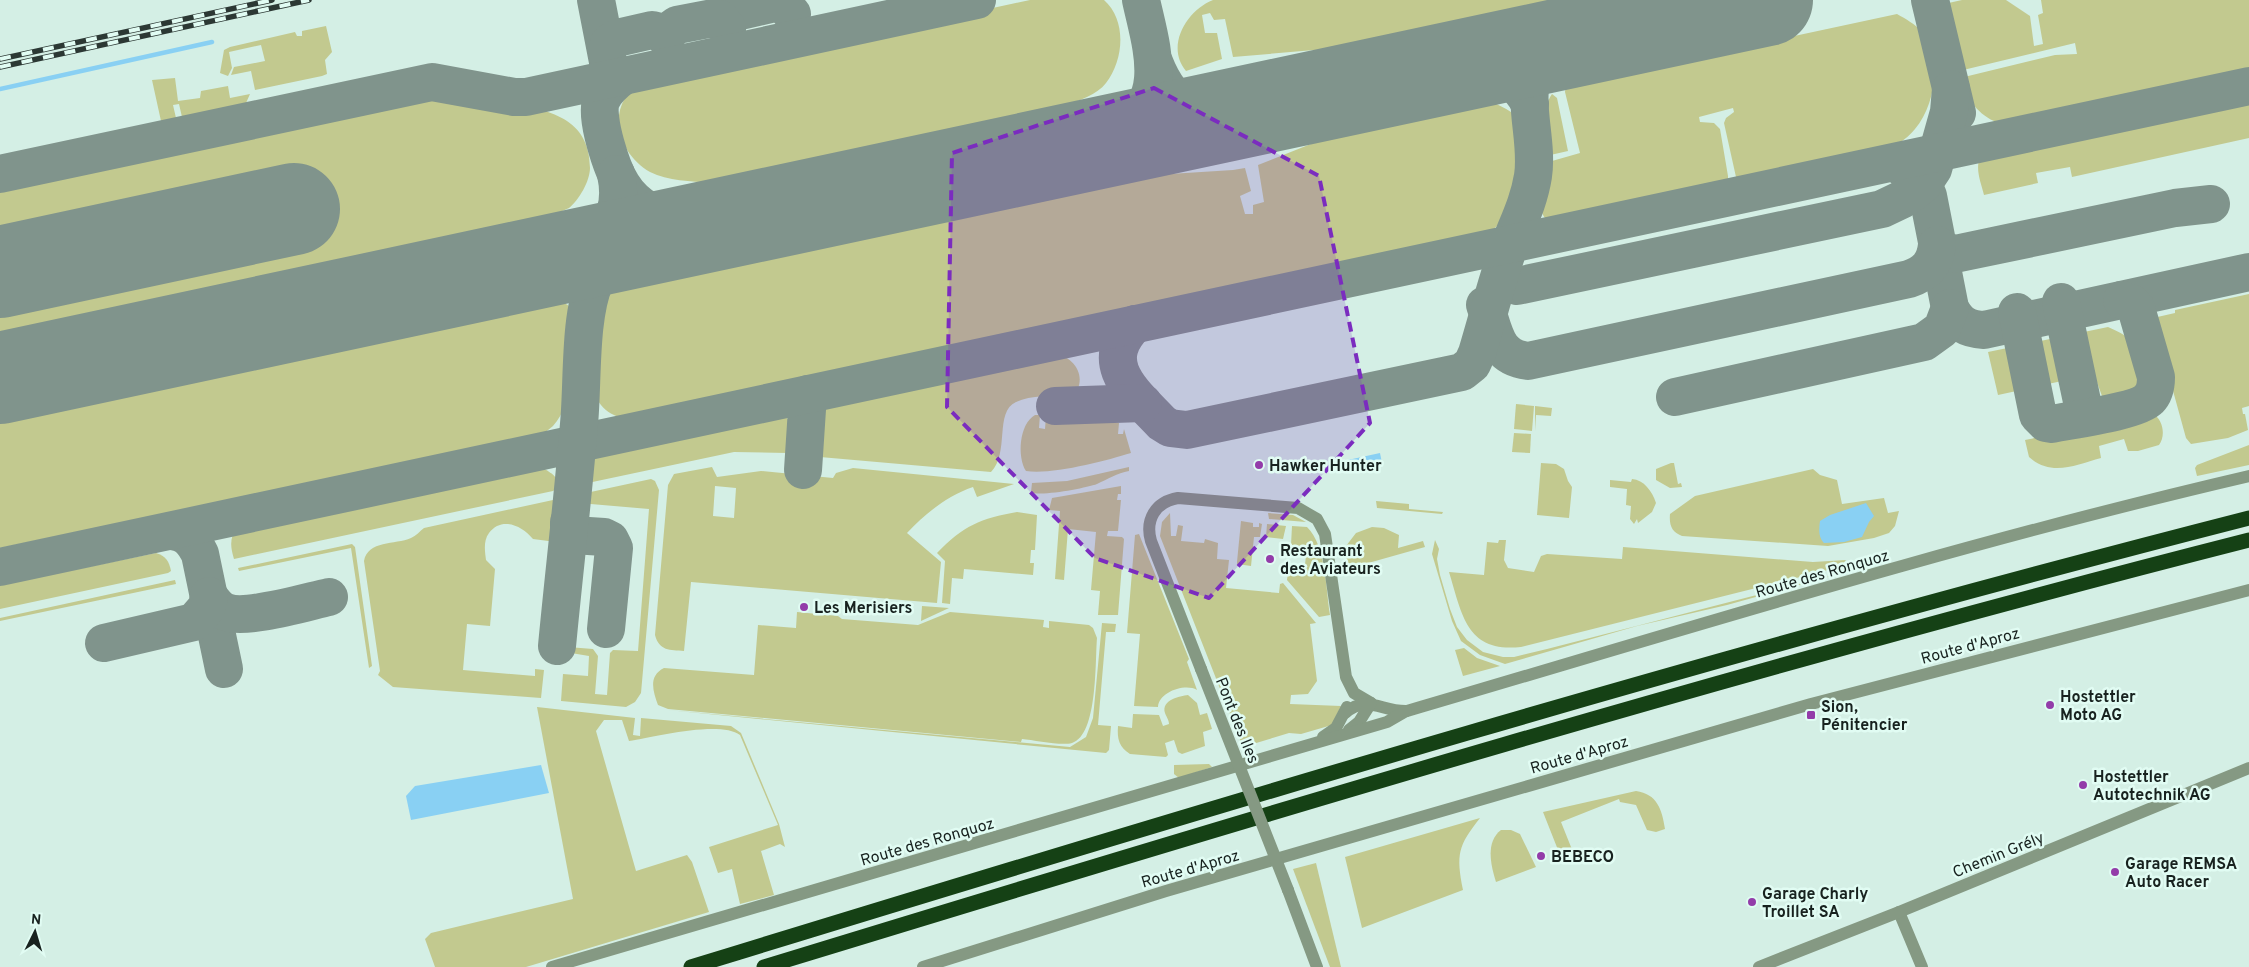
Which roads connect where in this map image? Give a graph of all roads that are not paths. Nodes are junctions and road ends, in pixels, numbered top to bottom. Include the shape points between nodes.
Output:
1 (2249, 476) edge
2 (1178, 498) joint
3 (2249, 518) edge
4 (2249, 540) edge
5 (2249, 590) edge
6 (1349, 684) junction
7 (1371, 703) junction
8 (1406, 711) junction
9 (1345, 713) junction
10 (1343, 734) junction
11 (1312, 743) junction
12 (2249, 768) edge
13 (1899, 912) junction
14 (552, 967) edge
15 (691, 967) edge
16 (764, 967) edge
17 (923, 967) edge
18 (1317, 967) edge
19 (1759, 967) edge
20 (1922, 967) edge

1 - 8 street, Route des Ronquoz via 1996,540
2 - 6 street, Route des Ronquoz via 1298,508 1317,519 1325,534
2 - 18 street, Pont des Iles, bridge via 1167,501 1152,514 1150,535
3 - 15 highway via 1945,597 1581,699 1236,800
4 - 16 highway via 1925,625 1540,733
5 - 17 street, Route d'Aproz via 1166,891
6 - 7 street via 1354,692
6 - 9 street, Route des Ronquoz
7 - 8 street, Route des Ronquoz via 1386,710
7 - 9 street via 1356,705
7 - 10 street, Route des Ronquoz via 1359,722
8 - 10 street, Route des Ronquoz via 1387,722
9 - 11 street, Route des Ronquoz via 1330,734
10 - 11 street, Route des Ronquoz
11 - 14 street, Route des Ronquoz
12 - 13 street, Chemin Grély
13 - 19 street, Chemin Grély
13 - 20 street

